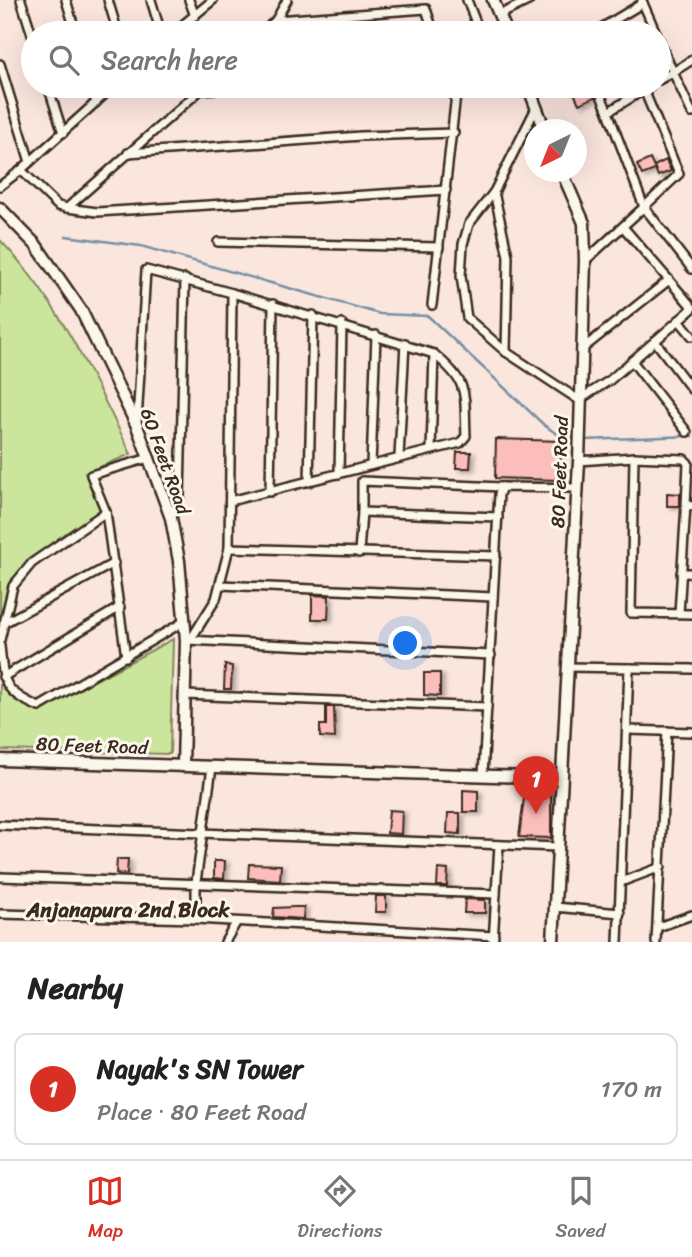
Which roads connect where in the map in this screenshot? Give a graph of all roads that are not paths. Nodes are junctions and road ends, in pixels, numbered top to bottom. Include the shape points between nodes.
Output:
1 (21, 0) edge
2 (66, 0) edge
3 (108, 0) edge
4 (150, 0) edge
5 (189, 0) edge
6 (213, 0) edge
7 (287, 0) edge
8 (424, 0) edge
9 (467, 0) edge
10 (493, 0) edge
11 (530, 0) edge
12 (642, 2) edge
13 (426, 9) junction
14 (499, 15) junction
15 (195, 16) junction
16 (276, 20) joint
17 (28, 21) edge
18 (72, 21) edge
19 (114, 21) edge
20 (157, 21) edge
21 (189, 21) edge
22 (282, 21) edge
23 (299, 21) edge
24 (430, 21) edge
25 (475, 21) edge
26 (502, 21) edge
27 (612, 21) edge
28 (651, 21) edge
29 (692, 60) edge
30 (0, 64) edge
31 (671, 67) edge
32 (673, 72) junction
33 (52, 98) edge
34 (95, 98) edge
35 (101, 98) edge
36 (191, 98) edge
37 (456, 98) edge
38 (532, 98) edge
39 (602, 98) edge
40 (631, 98) edge
41 (651, 98) edge
42 (96, 103) junction
43 (536, 108) junction
44 (608, 112) junction
45 (692, 113) edge
46 (540, 119) edge
47 (63, 133) junction
48 (454, 134) junction
49 (128, 153) junction
50 (30, 162) junction
51 (20, 170) junction
52 (566, 182) edge
53 (0, 186) edge
54 (446, 190) junction
55 (494, 192) junction
56 (644, 207) junction
57 (0, 208) edge
58 (67, 208) junction
59 (624, 228) junction
60 (218, 242) dead end
61 (439, 247) junction
62 (585, 261) junction
63 (692, 269) edge
64 (185, 279) junction
65 (669, 280) junction
66 (232, 293) junction
67 (273, 304) junction
68 (432, 305) dead end
69 (692, 308) edge
70 (313, 315) junction
71 (679, 320) junction
72 (342, 324) junction
73 (376, 335) junction
74 (692, 336) edge
75 (655, 341) junction
76 (405, 343) junction
77 (580, 351) junction
78 (506, 352) junction
79 (434, 354) junction
80 (632, 361) junction
81 (692, 390) edge
82 (579, 400) junction
83 (136, 426) junction
84 (687, 432) dead end
85 (431, 450) junction
86 (399, 457) junction
87 (634, 457) junction
88 (149, 458) junction
89 (579, 461) junction
90 (371, 465) junction
91 (339, 474) junction
92 (309, 482) junction
93 (502, 487) junction
94 (578, 488) junction
95 (270, 492) junction
96 (230, 501) junction
97 (689, 505) edge
98 (106, 512) junction
99 (362, 512) junction
100 (171, 517) junction
101 (498, 517) junction
102 (229, 548) junction
103 (359, 553) junction
104 (496, 556) junction
105 (114, 563) junction
106 (681, 573) junction
107 (692, 573) edge
108 (221, 585) junction
109 (494, 597) junction
110 (120, 607) junction
111 (679, 613) junction
112 (692, 614) edge
113 (185, 621) junction
114 (4, 623) junction
115 (0, 640) edge
116 (188, 640) junction
117 (0, 646) edge
118 (491, 655) junction
119 (126, 657) junction
120 (567, 667) junction
121 (629, 668) junction
122 (692, 669) edge
123 (3, 677) junction
124 (185, 695) junction
125 (487, 707) junction
126 (628, 730) junction
127 (667, 731) junction
128 (692, 732) edge
129 (0, 760) edge
130 (183, 766) junction
131 (212, 767) junction
132 (484, 775) junction
133 (560, 778) junction
134 (0, 825) edge
135 (203, 833) junction
136 (499, 845) junction
137 (557, 847) junction
138 (661, 867) junction
139 (0, 877) edge
140 (196, 882) junction
141 (621, 882) junction
142 (496, 894) junction
143 (555, 907) junction
144 (620, 913) junction
145 (0, 914) edge
146 (692, 915) edge
147 (196, 919) junction
148 (236, 923) junction
149 (658, 927) junction
150 (493, 939) edge
151 (225, 942) edge
152 (553, 942) edge
153 (618, 942) edge
154 (656, 942) edge

1 - 17 street
2 - 18 street
3 - 19 street
4 - 20 street
5 - 15 street
6 - 15 street
7 - 16 street
8 - 13 street
9 - 25 street
10 - 14 street
11 - 14 street
12 - 27 street
12 - 28 street
13 - 23 street
13 - 24 street
14 - 26 street
15 - 21 street
16 - 22 street
29 - 32 street
30 - 50 street
31 - 32 street
32 - 45 street
33 - 47 street
34 - 42 street
35 - 42 street
36 - 49 street
37 - 48 street
38 - 43 street
39 - 44 street
40 - 44 street
41 - 56 street via 679,174
42 - 47 street
43 - 46 street
43 - 55 street
44 - 56 street
47 - 50 street
48 - 49 street
48 - 54 street
49 - 58 street
50 - 51 street
51 - 53 street
51 - 58 street via 58,206
52 - 62 street, 80 Feet Road via 584,223
54 - 58 street via 97,212
54 - 61 street
55 - 78 street via 508,256
55 - 78 street via 469,224 463,244 462,302 467,318
56 - 59 street
56 - 63 street
57 - 83 street, 60 Feet Road via 58,274
59 - 62 street
59 - 65 street
60 - 61 street
61 - 68 street
62 - 77 street, 80 Feet Road
64 - 66 street
64 - 83 street via 148,268 144,272
64 - 100 street via 180,498
65 - 69 street
65 - 77 street
66 - 67 street
66 - 96 street
67 - 70 street
67 - 95 street
69 - 71 street
70 - 72 street
70 - 92 street
71 - 74 street
71 - 75 street
72 - 73 street
72 - 91 street
73 - 76 street
73 - 90 street
75 - 80 street
75 - 81 street
76 - 79 street
76 - 86 street
77 - 82 street, 80 Feet Road
78 - 82 street
79 - 85 street
79 - 85 street via 464,385 466,436 460,443
80 - 82 street
80 - 84 street
82 - 89 street, 80 Feet Road
83 - 88 street, 60 Feet Road
85 - 86 street
86 - 90 street
87 - 89 street
87 - 97 street via 684,459 688,463
87 - 111 street via 631,613
88 - 98 street via 91,475
88 - 100 street, 60 Feet Road
89 - 94 street, 80 Feet Road
90 - 91 street
91 - 92 street
92 - 95 street
93 - 94 street
93 - 99 street via 362,481
93 - 101 street
94 - 120 street, 80 Feet Road
95 - 96 street
96 - 102 street
97 - 106 street
98 - 105 street
98 - 114 street via 32,562 13,586
99 - 101 street
99 - 103 street
100 - 113 street, 60 Feet Road
101 - 104 street
102 - 103 street
102 - 108 street
103 - 104 street
104 - 109 street
105 - 110 street
105 - 114 street
106 - 107 street
106 - 111 street
108 - 109 street
108 - 116 street
109 - 118 street
110 - 119 street
110 - 123 street
111 - 112 street
113 - 116 street, 60 Feet Road
113 - 119 street
114 - 115 street
116 - 118 street
116 - 124 street, 60 Feet Road
117 - 123 street
118 - 125 street
119 - 123 street via 39,707 14,696
120 - 121 street
120 - 133 street, 80 Feet Road
121 - 122 street
121 - 126 street
124 - 125 street
124 - 130 street, 60 Feet Road
125 - 132 street
126 - 127 street
126 - 141 street
127 - 128 street
127 - 138 street
129 - 130 street, 80 Feet Road
130 - 131 street, 80 Feet Road
131 - 132 street, 80 Feet Road
131 - 135 street
132 - 133 street, 80 Feet Road
133 - 137 street, 80 Feet Road
134 - 135 street
135 - 136 street
135 - 140 street
136 - 137 street
136 - 142 street
137 - 143 street, 80 Feet Road
138 - 141 street
138 - 149 street
139 - 140 street
140 - 142 street
140 - 147 street
141 - 144 street
142 - 150 street
143 - 144 street
143 - 152 street, 80 Feet Road
144 - 153 street
145 - 147 street
146 - 149 street
147 - 148 street
148 - 150 street
148 - 151 street
149 - 154 street

